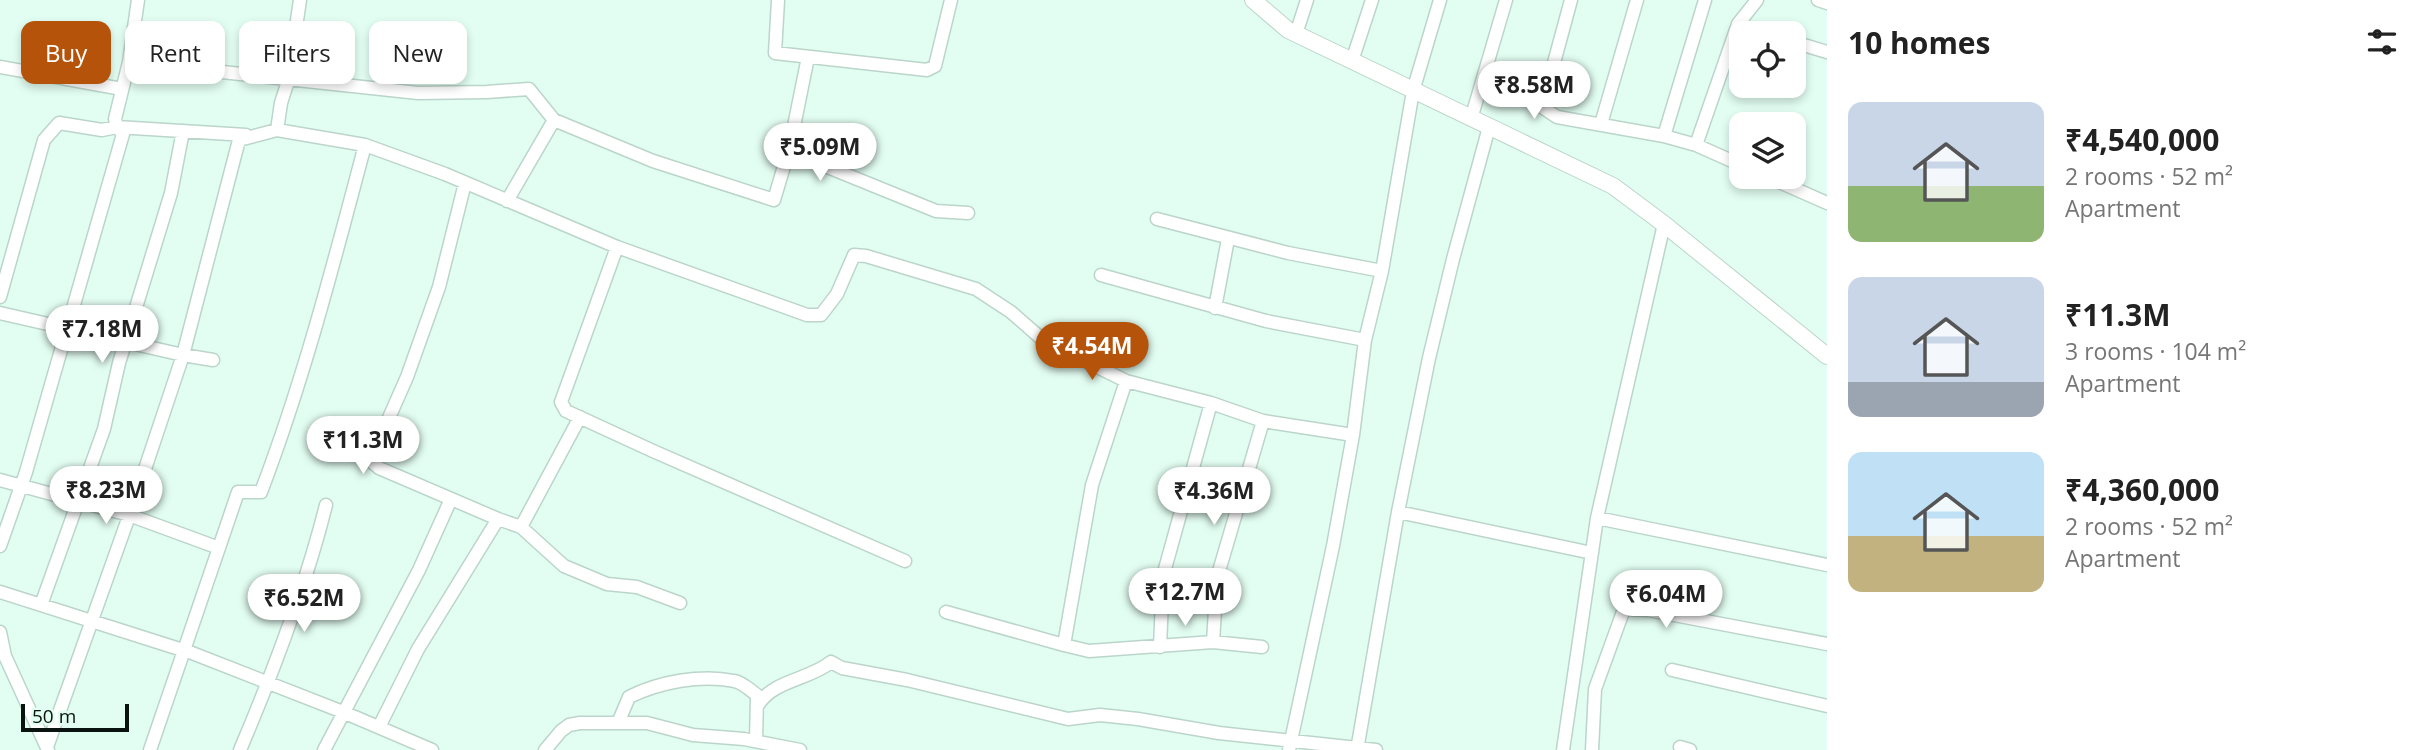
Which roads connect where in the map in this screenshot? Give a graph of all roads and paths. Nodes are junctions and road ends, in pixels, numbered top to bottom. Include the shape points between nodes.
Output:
1 (138, 0) edge
2 (300, 0) edge
3 (778, 0) edge
4 (951, 0) edge
5 (1253, 0) edge
6 (1307, 0) edge
7 (1373, 0) edge
8 (1440, 0) edge
9 (1506, 0) edge
10 (1571, 0) edge
11 (1637, 0) edge
12 (1705, 0) edge
13 (1757, 0) edge
14 (1818, 0) edge
15 (1827, 4) edge
16 (135, 21) edge
17 (297, 21) edge
18 (1740, 21) edge
19 (1296, 34) junction
20 (1806, 45) edge
21 (1729, 50) edge
22 (1827, 52) edge
23 (808, 57) junction
24 (1352, 61) junction
25 (0, 68) edge
26 (125, 77) edge
27 (287, 84) edge
28 (353, 84) edge
29 (122, 89) junction
30 (1413, 91) junction
31 (1471, 118) junction
32 (554, 120) junction
33 (1601, 124) junction
34 (117, 127) junction
35 (1489, 127) junction
36 (277, 130) junction
37 (183, 131) junction
38 (254, 136) junction
39 (1664, 136) junction
40 (365, 145) junction
41 (1696, 145) junction
42 (790, 146) junction
43 (1729, 160) edge
44 (465, 183) junction
45 (1803, 189) edge
46 (1826, 197) edge
47 (507, 201) junction
48 (968, 213) dead end
49 (1157, 219) dead end
50 (1664, 224) junction
51 (1228, 239) junction
52 (617, 247) junction
53 (1382, 271) junction
54 (1101, 275) dead end
55 (0, 298) edge
56 (1215, 308) junction
57 (0, 313) edge
58 (67, 329) junction
59 (1365, 340) junction
60 (126, 342) junction
61 (183, 355) junction
62 (1827, 356) edge
63 (213, 360) dead end
64 (1126, 380) junction
65 (1211, 403) junction
66 (580, 418) junction
67 (1263, 421) junction
68 (1353, 435) junction
69 (0, 480) edge
70 (21, 485) junction
71 (451, 499) junction
72 (78, 501) junction
73 (326, 505) dead end
74 (1398, 512) junction
75 (129, 515) junction
76 (1597, 518) junction
77 (498, 519) junction
78 (522, 527) junction
79 (0, 546) edge
80 (219, 548) junction
81 (1591, 553) junction
82 (905, 561) dead end
83 (1827, 565) edge
84 (0, 592) edge
85 (680, 603) dead end
86 (41, 605) junction
87 (946, 612) dead end
88 (91, 621) junction
89 (1, 641) edge
90 (1213, 642) junction
91 (1827, 644) edge
92 (1064, 645) junction
93 (1160, 647) junction
94 (1262, 647) dead end
95 (185, 651) junction
96 (1672, 670) dead end
97 (268, 682) junction
98 (758, 705) junction
99 (1827, 706) edge
100 (343, 712) junction
101 (618, 723) junction
102 (379, 727) junction
103 (755, 741) junction
104 (1291, 745) edge
105 (48, 748) edge
106 (1357, 748) edge
107 (150, 750) edge
108 (240, 750) edge
109 (324, 750) edge
110 (432, 750) edge
111 (545, 750) edge
112 (800, 750) edge
113 (1376, 750) edge
114 (1563, 750) edge
115 (1592, 750) edge

1 - 16 street
2 - 17 street
3 - 23 street via 775,53
4 - 23 street via 935,66 927,70
5 - 19 street
6 - 19 street
7 - 24 street
8 - 30 street
9 - 31 street
10 - 33 street via 1542,107 1557,117
11 - 33 street
12 - 39 street
13 - 18 street
14 - 15 street
19 - 24 street
20 - 22 street
21 - 41 street
23 - 42 street
24 - 30 street
25 - 29 street
26 - 29 street
27 - 36 street
28 - 32 street via 418,93 529,89
29 - 34 street
30 - 31 street
30 - 53 street
31 - 35 street
32 - 42 street via 653,161 774,200
32 - 47 street
33 - 39 street
34 - 37 street
34 - 55 street via 102,130 59,122 44,140
34 - 58 street via 123,134
35 - 50 street via 1613,186
35 - 74 street via 1429,358
36 - 38 street
36 - 40 street
37 - 38 street
37 - 60 street via 171,193
38 - 61 street via 239,139
39 - 41 street
40 - 44 street
40 - 80 street via 320,316 277,450 261,492 238,492
41 - 43 street
42 - 48 street via 798,155 936,211
44 - 47 street
44 - 71 street via 439,287 372,462
45 - 46 street
47 - 52 street
49 - 51 street
50 - 62 street
50 - 76 street
51 - 53 street
51 - 56 street
52 - 64 street via 807,315 821,316 837,294 854,255 866,256 976,289 1043,340
52 - 66 street via 561,402 566,411
53 - 59 street
54 - 56 street
56 - 59 street
57 - 58 street
58 - 60 street
58 - 70 street
59 - 68 street
60 - 61 street
60 - 72 street via 104,429
61 - 63 street
61 - 75 street
64 - 65 street
64 - 92 street via 1092,485
65 - 67 street
65 - 93 street via 1163,576
66 - 78 street
66 - 82 street
67 - 68 street
67 - 90 street via 1217,578
68 - 104 street
69 - 70 street
70 - 72 street
70 - 79 street
71 - 77 street
71 - 100 street via 419,570
72 - 75 street
72 - 86 street
73 - 97 street via 310,566
74 - 81 street
74 - 106 street
75 - 80 street
75 - 88 street
76 - 81 street
76 - 83 street
77 - 78 street
77 - 102 street via 418,649
78 - 85 street via 564,566 607,584 637,587
80 - 95 street
81 - 114 street
84 - 86 street
86 - 88 street
87 - 92 street
88 - 95 street
88 - 105 street
89 - 105 street
90 - 93 street
90 - 94 street
91 - 115 street via 1624,609 1595,689
92 - 93 street via 1089,651
95 - 97 street
95 - 107 street
96 - 99 street
97 - 100 street
97 - 108 street
98 - 101 street via 757,695 736,681 671,682 629,697
98 - 103 street
98 - 104 street via 775,687 831,662 1068,719 1100,715
100 - 102 street
100 - 109 street
101 - 103 street via 647,723 693,735
101 - 111 street via 569,726
102 - 110 street
103 - 112 street
104 - 106 street
106 - 113 street

